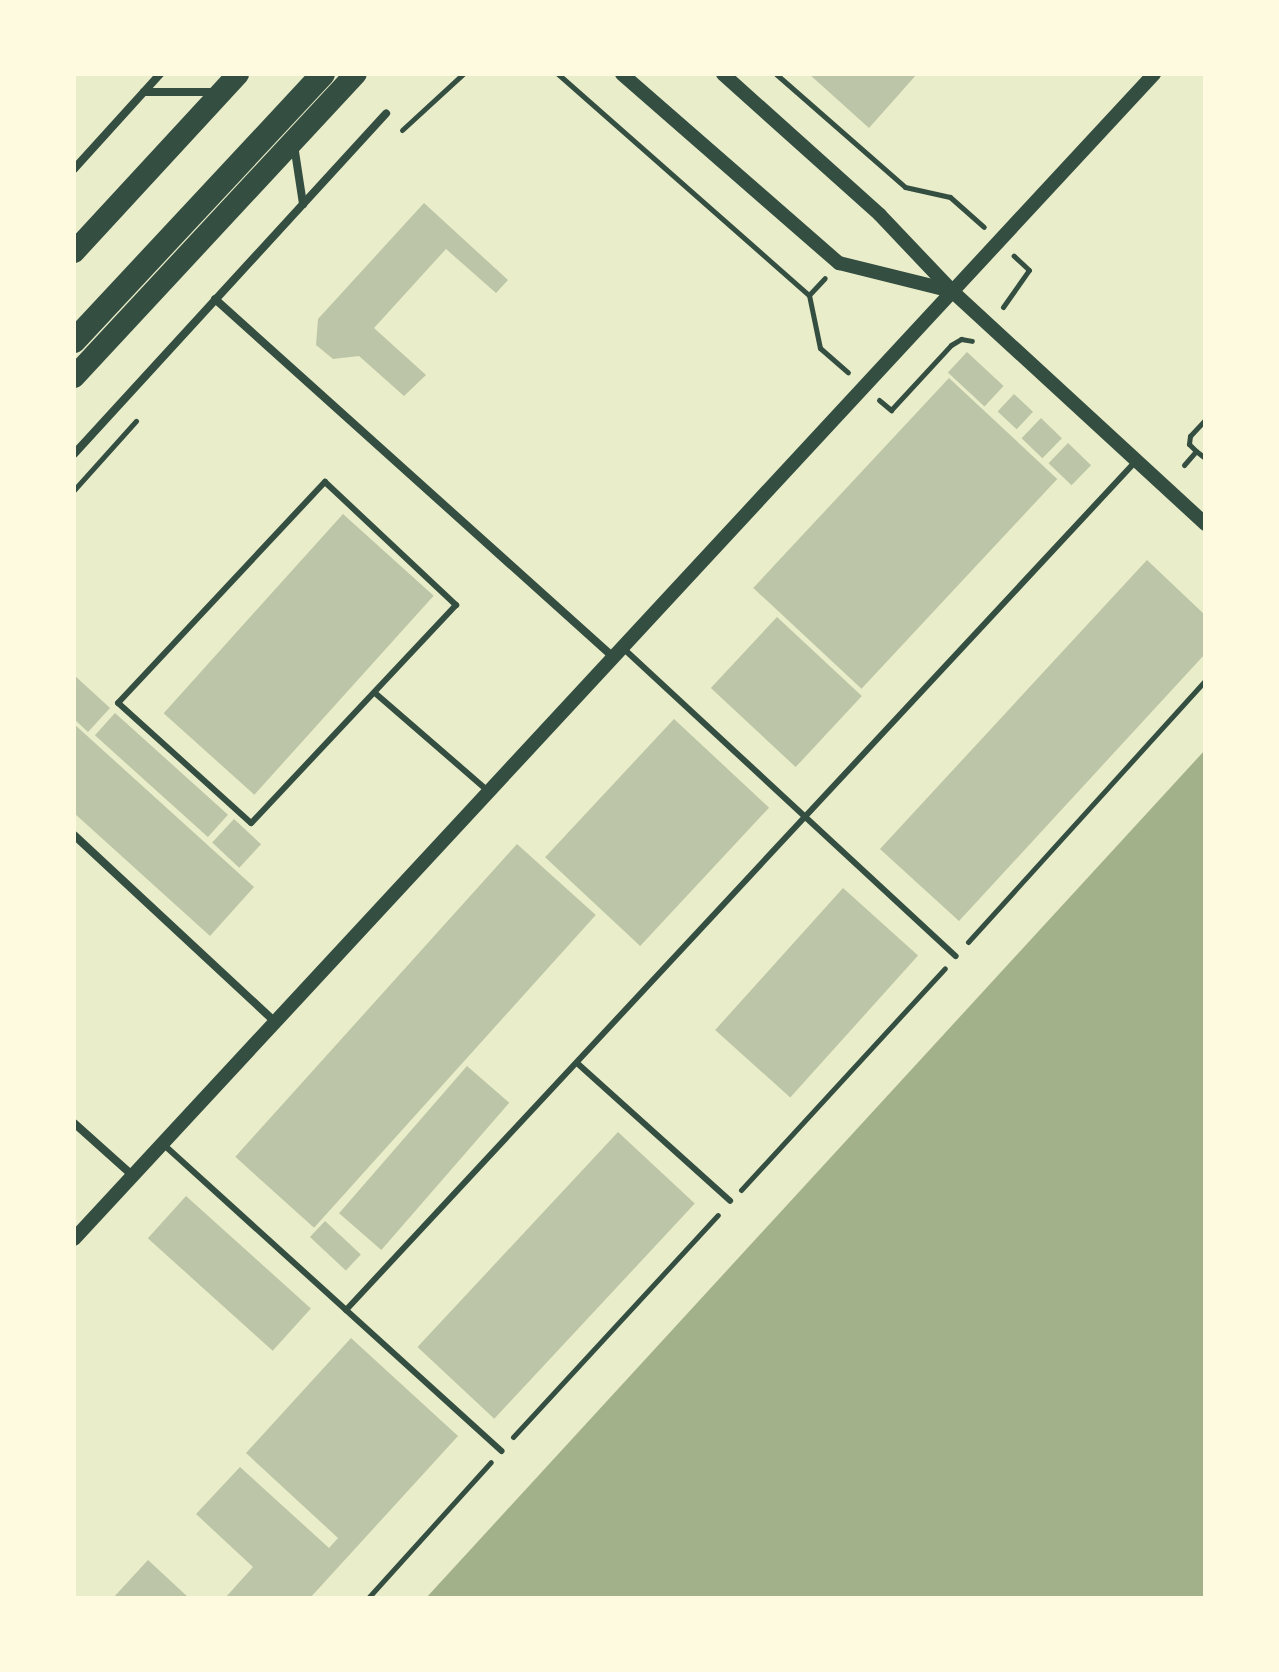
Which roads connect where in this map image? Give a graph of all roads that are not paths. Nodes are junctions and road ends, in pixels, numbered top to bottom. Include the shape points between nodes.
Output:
1 (160, 74) edge
2 (238, 74) edge
3 (323, 74) edge
4 (356, 74) edge
5 (622, 74) edge
6 (723, 74) edge
7 (1154, 74) edge
8 (144, 92) junction
9 (223, 92) junction
10 (386, 113) dead end
11 (294, 141) junction
12 (74, 169) edge
13 (303, 204) junction
14 (74, 252) edge
15 (952, 291) junction
16 (215, 299) junction
17 (74, 341) edge
18 (74, 377) edge
19 (74, 454) edge
20 (1136, 461) junction
21 (1205, 524) edge
22 (616, 651) junction
23 (375, 693) junction
24 (487, 790) junction
25 (805, 817) junction
26 (74, 835) edge
27 (956, 956) road end
28 (274, 1021) junction
29 (577, 1063) junction
30 (74, 1123) edge
31 (162, 1143) junction
32 (132, 1175) junction
33 (730, 1201) road end
34 (74, 1239) edge
35 (346, 1310) junction
36 (501, 1451) road end

1 - 8 street
2 - 9 highway
3 - 17 highway
4 - 11 highway
5 - 15 street via 839,263
6 - 15 street via 880,215
7 - 15 street
8 - 9 street
8 - 12 street
9 - 14 highway
10 - 13 street
11 - 13 street
11 - 18 highway
13 - 16 street
15 - 20 street
15 - 22 street
16 - 19 street
16 - 22 street
20 - 21 street
20 - 25 lane
22 - 24 street
22 - 25 lane
23 - 23 lane via 456,605 325,482 118,703 251,823
23 - 24 lane
24 - 28 street
25 - 27 lane
25 - 29 lane
26 - 28 street
28 - 31 street
29 - 33 lane
29 - 35 lane
30 - 32 street
31 - 32 street
31 - 35 lane
32 - 34 street
35 - 36 lane

